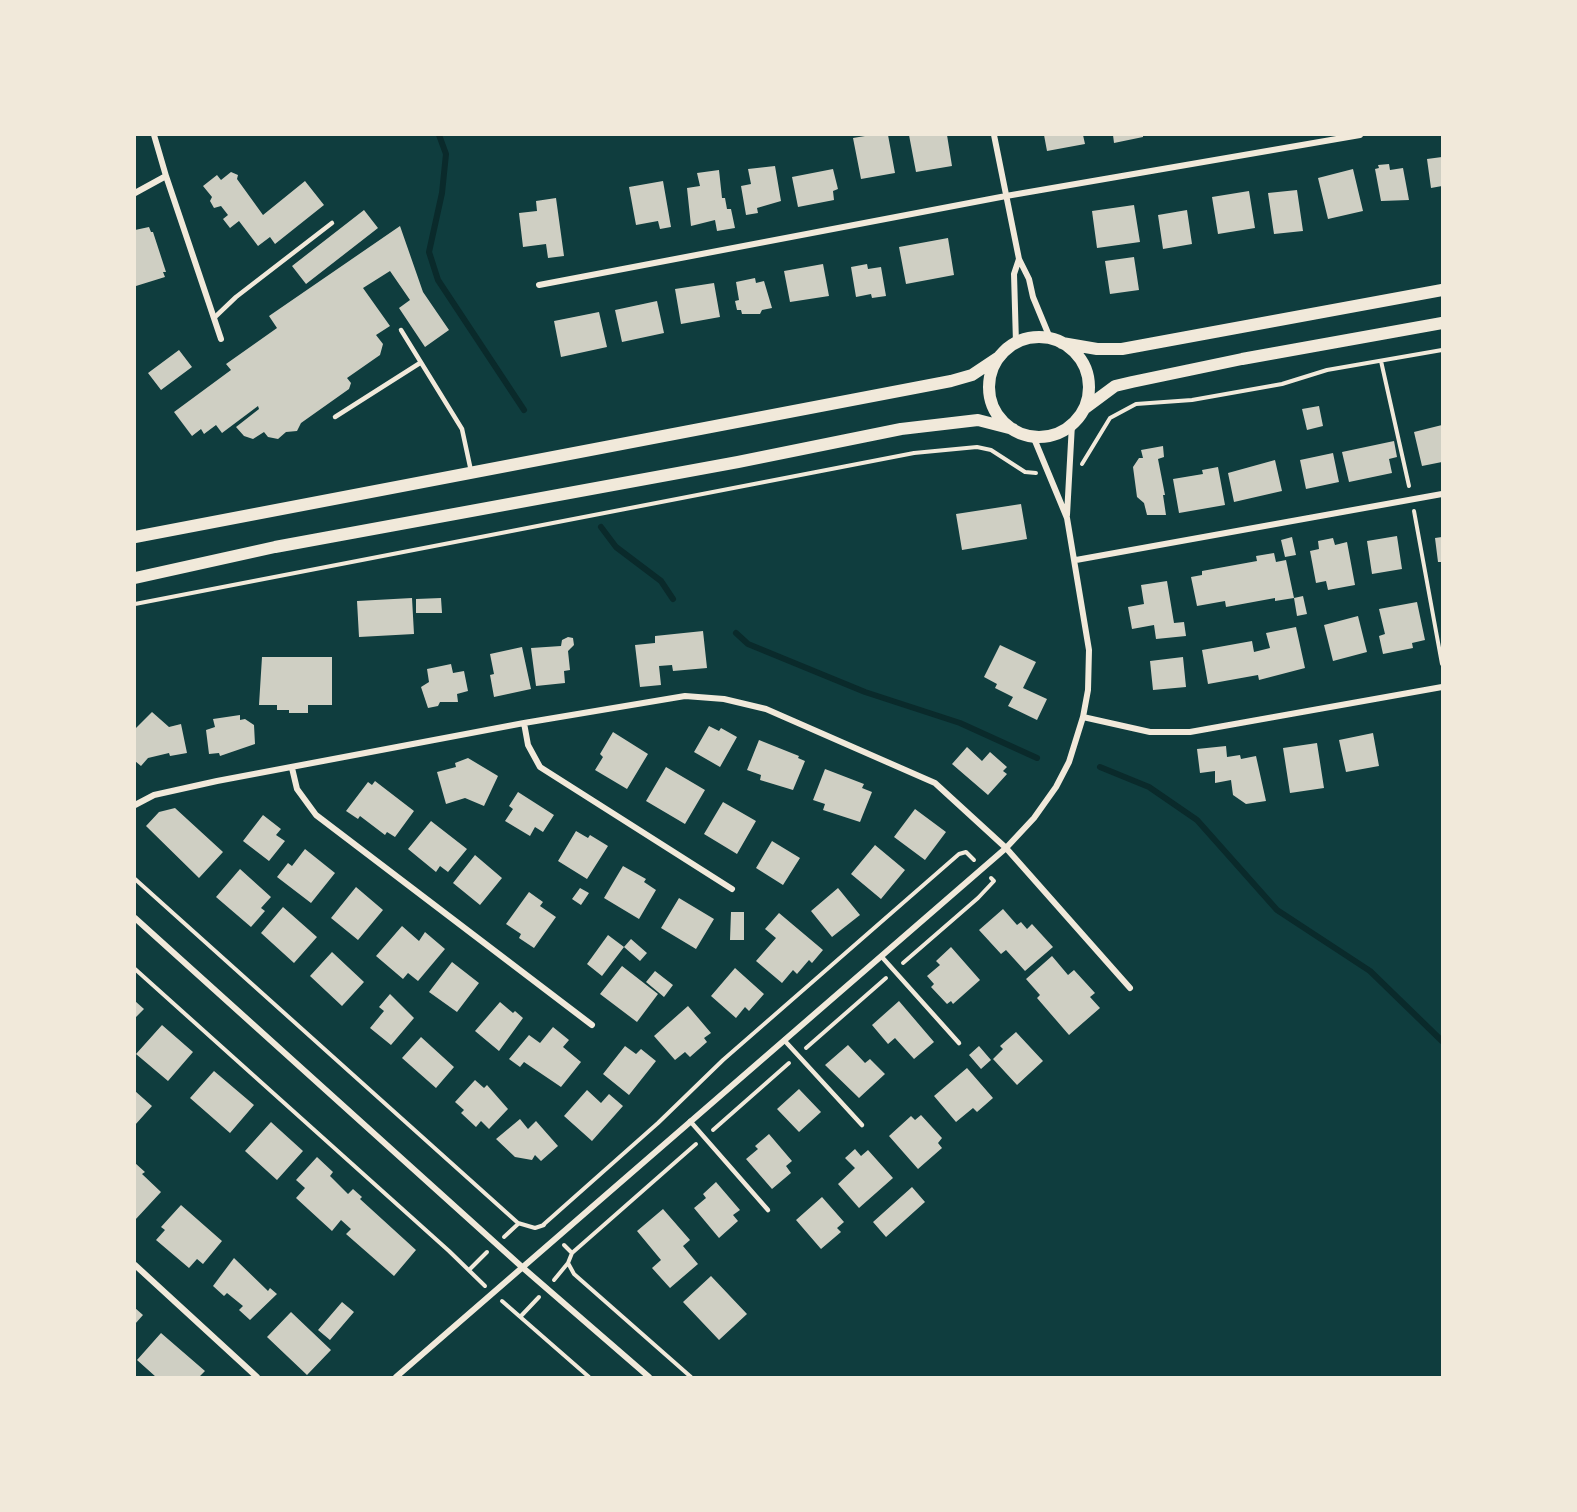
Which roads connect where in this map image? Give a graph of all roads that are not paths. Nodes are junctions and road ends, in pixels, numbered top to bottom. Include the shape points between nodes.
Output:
1 (154, 135) edge
2 (994, 135) edge
3 (1360, 135) edge
4 (166, 176) junction
5 (135, 193) edge
6 (1006, 196) junction
7 (332, 223) dead end
8 (1019, 259) junction
9 (539, 285) dead end
10 (1442, 290) edge
11 (214, 318) junction
12 (1442, 323) edge
13 (401, 330) dead end
14 (221, 339) dead end
15 (1056, 341) junction
16 (1016, 343) junction
17 (999, 357) junction
18 (420, 363) junction
19 (1084, 409) junction
20 (335, 417) dead end
21 (1072, 424) junction
22 (1013, 429) junction
23 (1033, 436) junction
24 (472, 473) junction
25 (1442, 494) edge
26 (1067, 518) junction
27 (135, 537) edge
28 (1076, 560) junction
29 (135, 578) edge
30 (1442, 687) edge
31 (1083, 717) junction
32 (524, 723) junction
33 (292, 768) junction
34 (135, 805) edge
35 (1006, 848) junction
36 (732, 889) dead end
37 (135, 918) edge
38 (881, 955) junction
39 (1130, 988) dead end
40 (592, 1025) dead end
41 (783, 1040) junction
42 (959, 1044) dead end
43 (690, 1121) junction
44 (862, 1125) dead end
45 (768, 1210) dead end
46 (135, 1265) edge
47 (522, 1267) junction
48 (257, 1377) edge
49 (396, 1377) edge
50 (649, 1377) edge

1 - 4 street
2 - 6 street
3 - 6 street
4 - 5 street
4 - 11 street
6 - 8 street
6 - 9 street
7 - 11 lane
8 - 15 street
8 - 16 street via 1014,274
10 - 15 main road via 1122,349 1096,349
11 - 14 street
12 - 19 main road via 1115,386
13 - 18 lane
15 - 16 main road via 1027,338
15 - 19 main road via 1072,349 1085,366 1089,388
16 - 17 main road
17 - 22 main road via 990,378 992,401
17 - 24 main road via 972,375 951,381
18 - 20 lane
18 - 24 lane via 462,429
19 - 21 main road
21 - 23 main road via 1053,434
21 - 26 street
22 - 23 main road
22 - 29 main road via 989,421 959,420 901,429 287,545
23 - 26 street
24 - 27 main road
25 - 28 street
26 - 28 street
28 - 31 street via 1089,650
30 - 31 street via 1190,732 1150,732
31 - 35 street via 1069,762 1056,787
32 - 33 street
32 - 35 street via 685,696 724,699 766,709 935,783
32 - 36 street via 528,746 540,767
33 - 34 street via 154,795
33 - 40 street via 297,789 316,815
35 - 38 street
35 - 39 street
37 - 47 street
38 - 41 street
38 - 42 lane
41 - 43 street
41 - 44 lane
43 - 45 lane
43 - 47 street
46 - 48 street
47 - 49 street
47 - 50 street

